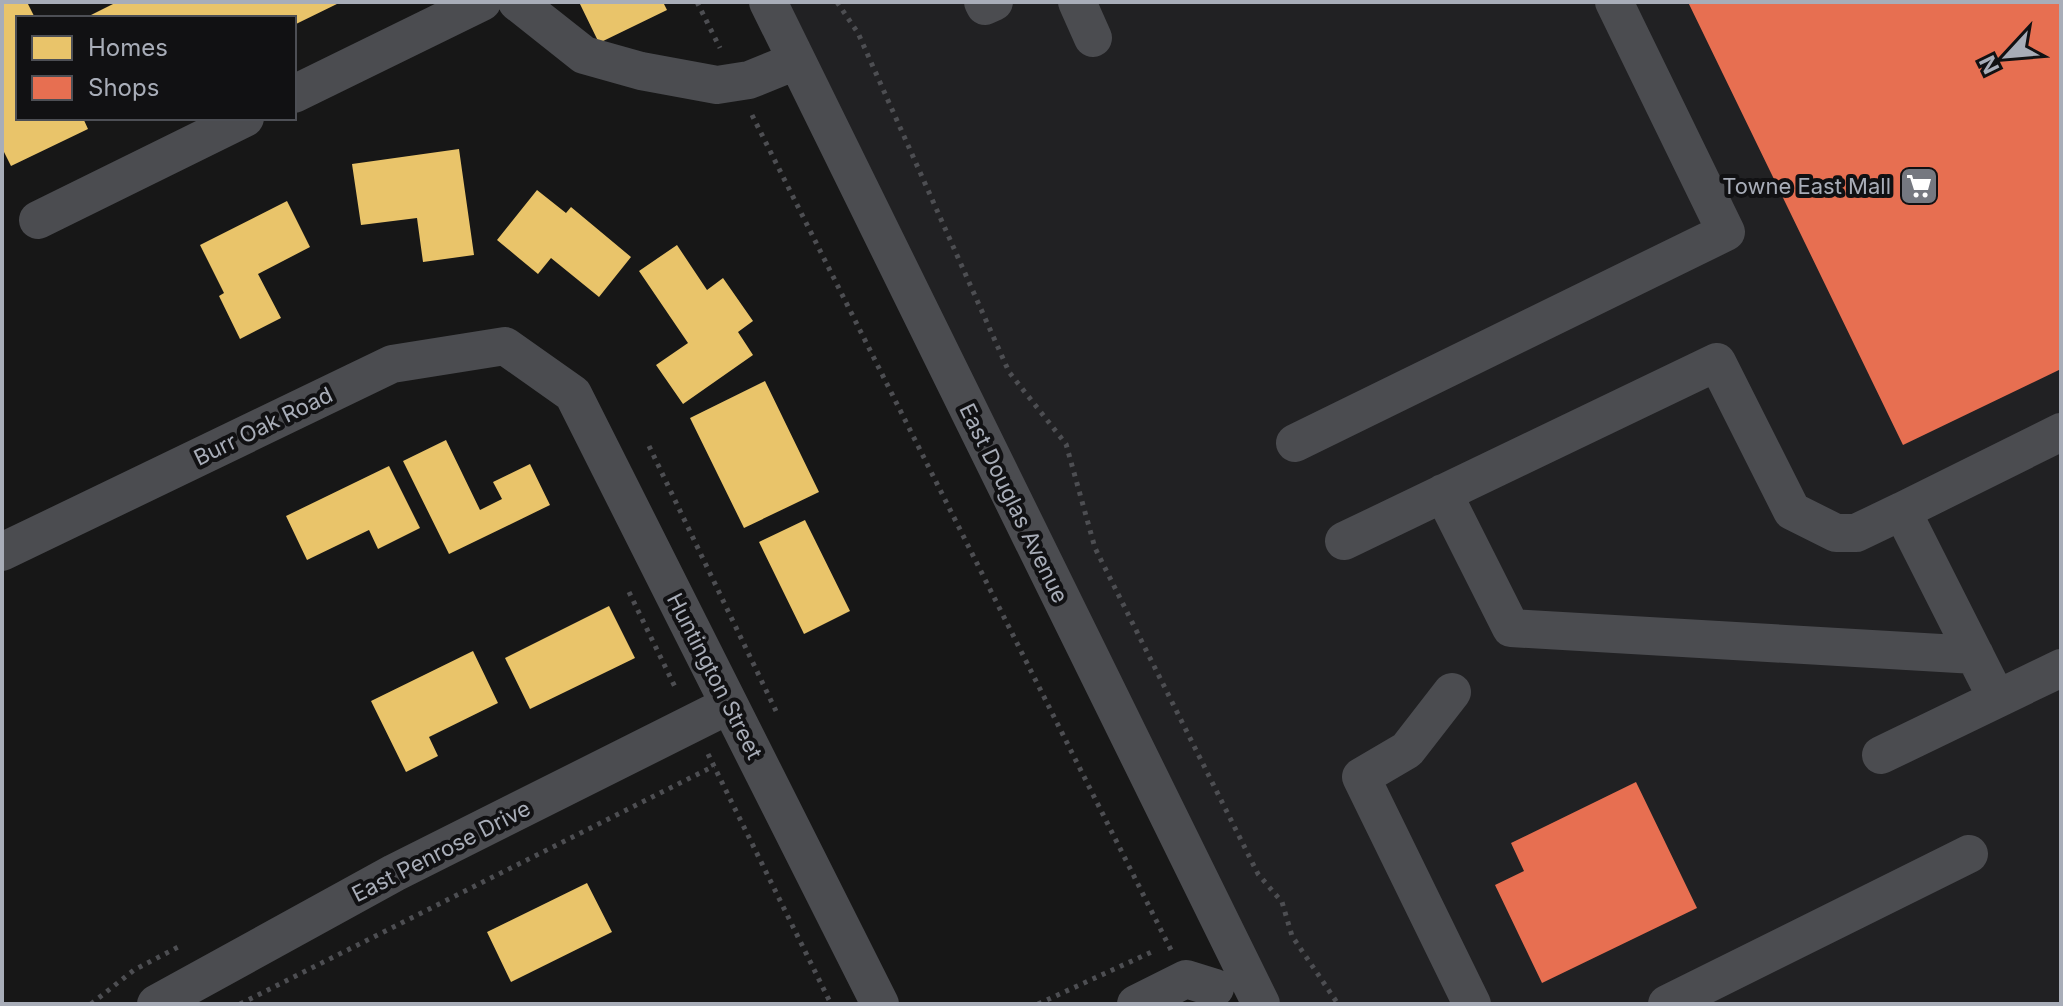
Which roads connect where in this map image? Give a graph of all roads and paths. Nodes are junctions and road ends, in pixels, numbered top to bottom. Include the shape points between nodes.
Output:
1 (482, 2) edge
2 (517, 2) edge
3 (697, 2) edge
4 (768, 2) edge
5 (837, 2) edge
6 (983, 2) edge
7 (994, 2) edge
8 (1077, 2) edge
9 (1614, 2) edge
10 (1093, 38) dead end
11 (796, 61) junction
12 (737, 83) junction
13 (296, 93) edge
14 (241, 120) edge
15 (38, 220) dead end
16 (531, 364) joint
17 (2061, 432) edge
18 (1295, 443) dead end
19 (1443, 493) junction
20 (1902, 511) junction
21 (1344, 541) dead end
22 (2, 552) edge
23 (622, 579) dead end
24 (1975, 655) junction
25 (2061, 668) edge
26 (1452, 692) dead end
27 (1997, 699) junction
28 (729, 705) junction
29 (693, 723) junction
30 (1881, 755) dead end
31 (714, 766) junction
32 (1969, 854) dead end
33 (1168, 945) junction
34 (1223, 989) edge
35 (1733, 990) edge
36 (156, 1004) edge
37 (240, 1004) edge
38 (831, 1004) edge
39 (880, 1004) edge
40 (1038, 1004) edge
41 (1136, 1004) edge
42 (1338, 1004) edge
43 (1472, 1004) edge
44 (1667, 1004) edge

1 - 13 street
2 - 12 street via 570,47 599,61 699,83
3 - 12 path
4 - 11 street, East Douglas Avenue
5 - 42 path via 858,33 1009,372 1066,444 1095,548 1258,874 1282,902 1292,936
6 - 7 street
8 - 10 street
9 - 18 street via 1726,232
11 - 12 street
11 - 34 street, East Douglas Avenue
12 - 33 path
14 - 15 street
16 - 22 street, Burr Oak Road via 505,346 392,364
16 - 28 street, Huntington Street via 573,394
17 - 20 street
19 - 20 street via 1717,362 1792,511 1836,533 1856,533
19 - 21 street
19 - 24 street via 1511,628
20 - 24 street
23 - 29 path
24 - 27 street
25 - 27 street
26 - 43 street via 1407,750 1361,777
27 - 30 street
28 - 29 street, East Penrose Drive
28 - 39 street, Huntington Street
29 - 31 path
29 - 36 street, East Penrose Drive via 394,873
31 - 37 path
31 - 38 path
32 - 35 street
33 - 34 path
33 - 40 path
34 - 41 street
35 - 44 street

